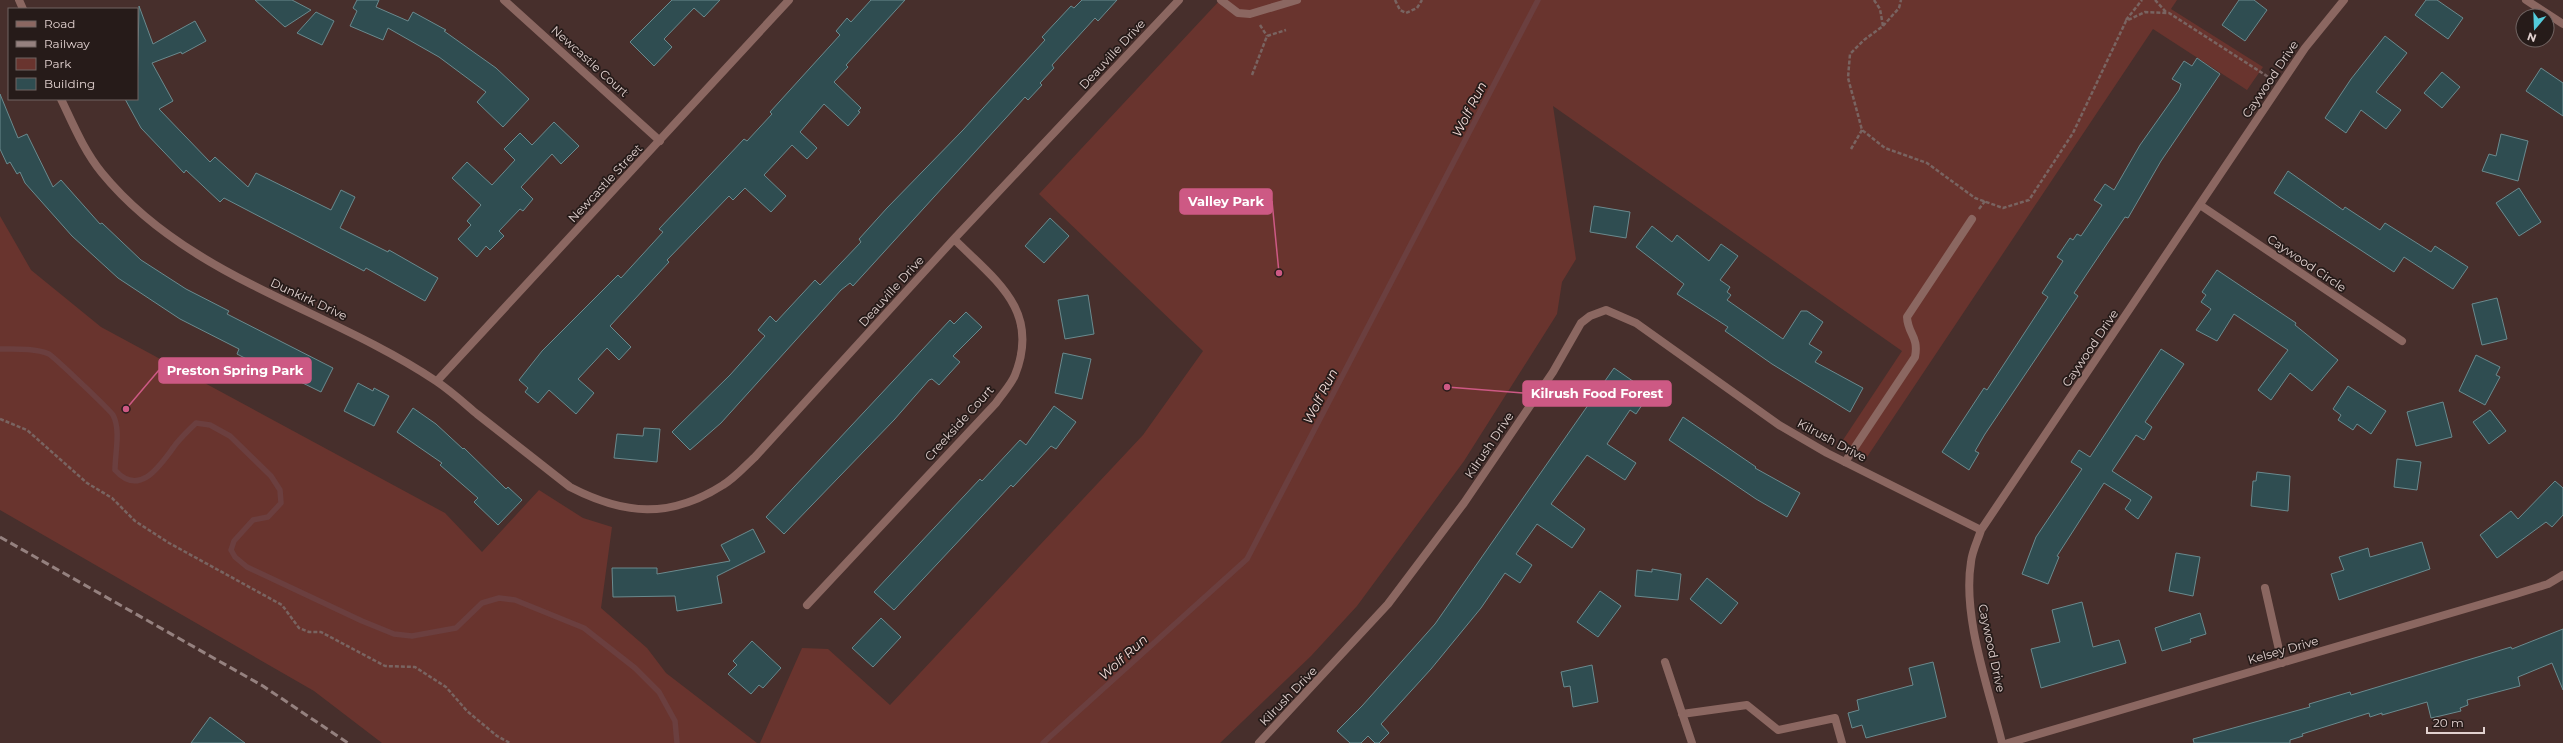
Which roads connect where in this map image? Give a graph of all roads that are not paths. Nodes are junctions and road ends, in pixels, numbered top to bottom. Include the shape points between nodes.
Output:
1 (504, 0) edge
2 (789, 0) edge
3 (1179, 0) edge
4 (1221, 0) edge
5 (1297, 0) edge
6 (2344, 0) edge
7 (2526, 0) edge
8 (2563, 24) edge
9 (61, 100) edge
10 (660, 141) junction
11 (2200, 205) junction
12 (1972, 219) dead end
13 (954, 239) junction
14 (2402, 341) dead end
15 (437, 382) junction
16 (1845, 462) junction
17 (580, 492) joint
18 (1981, 530) junction
19 (2563, 575) edge
20 (2265, 588) dead end
21 (808, 605) dead end
22 (1664, 662) dead end
23 (2282, 663) junction
24 (1682, 714) junction
25 (1259, 743) edge
26 (1692, 743) edge
27 (1842, 743) edge
28 (2002, 743) edge
29 (2008, 743) edge

1 - 10 street, Newcastle Court
2 - 10 street, Newcastle Street
3 - 13 street, Deauville Drive
4 - 5 street via 1238,13 1250,14
6 - 11 street, Caywood Drive via 2305,48
7 - 8 street
9 - 15 street, Dunkirk Drive via 80,140 101,172 125,200 155,225 223,270 340,326
10 - 15 street, Newcastle Street
11 - 14 street, Caywood Circle
11 - 18 street, Caywood Drive
12 - 16 street via 1907,318 1907,325 1917,345 1915,357
13 - 17 street, Deauville Drive via 755,457 724,485 698,499 673,507 647,510 620,507
13 - 21 street, Creekside Court via 1010,296 1018,312 1023,331 1021,353 1014,376 996,403
15 - 17 street, Dunkirk Drive via 543,467
16 - 18 street, Kilrush Drive
16 - 25 street, Kilrush Drive via 1779,425 1636,323 1606,310 1590,316 1573,335 1553,372 1464,503 1388,604
18 - 28 street, Caywood Drive via 1971,561 1968,589 1971,618
19 - 23 street, Kelsey Drive via 2548,584
20 - 23 street
22 - 24 street
23 - 29 street, Kelsey Drive
24 - 26 street
24 - 27 street via 1747,705 1778,730 1835,718

